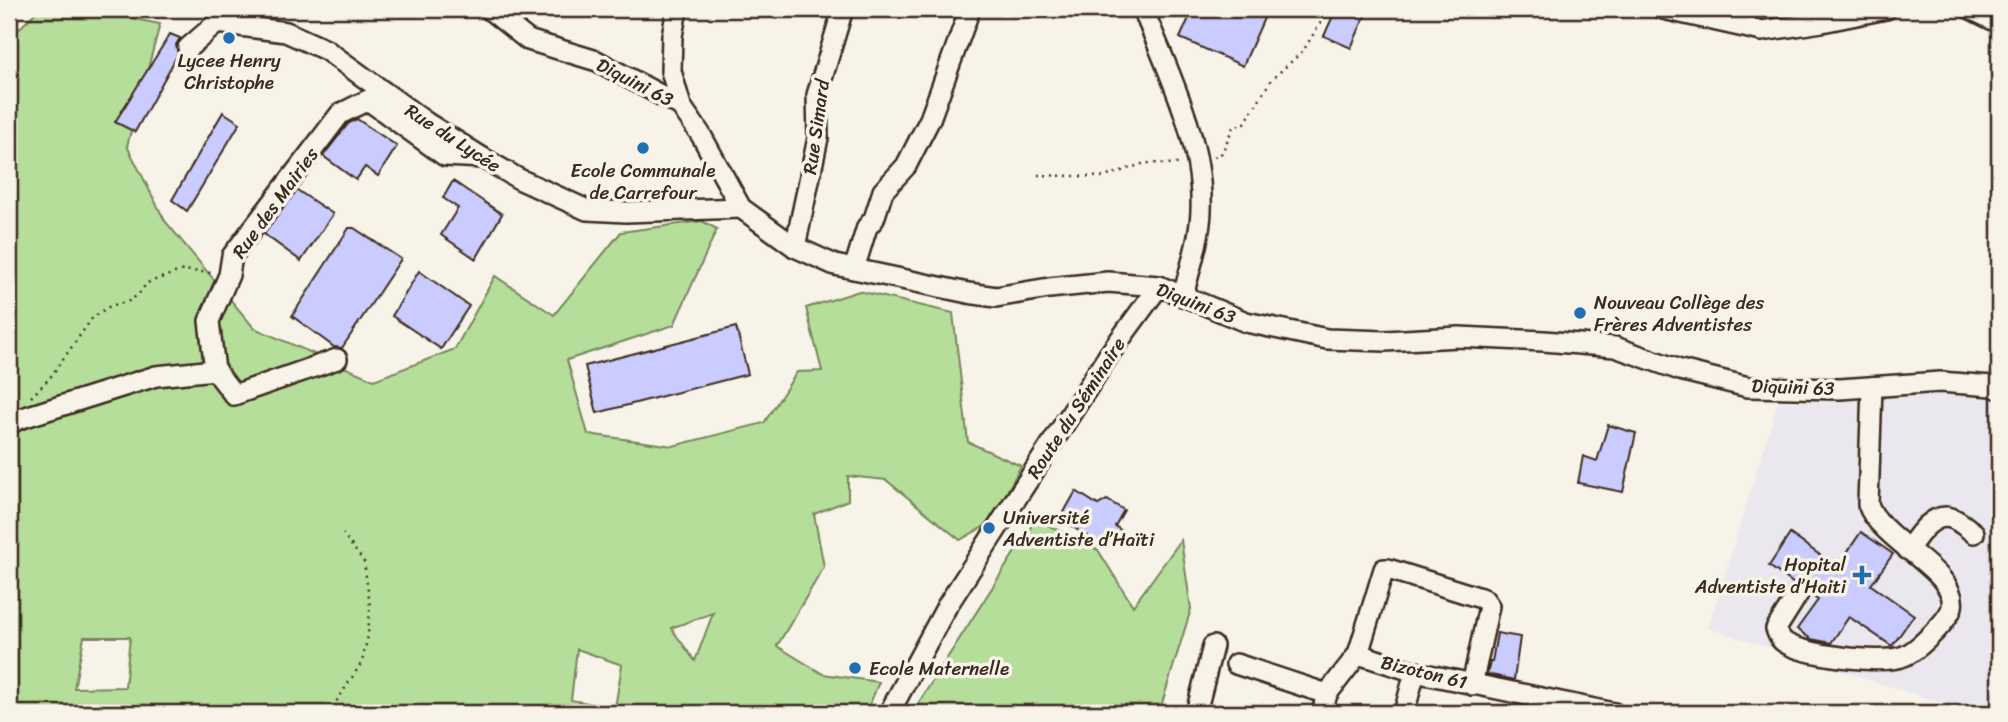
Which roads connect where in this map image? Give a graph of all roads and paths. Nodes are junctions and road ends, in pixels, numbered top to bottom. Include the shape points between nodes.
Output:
1 (489, 9) edge
2 (677, 9) edge
3 (843, 9) edge
4 (970, 9) edge
5 (1143, 9) edge
6 (1663, 9) edge
7 (1886, 9) edge
8 (1971, 9) edge
9 (1687, 11) edge
10 (1804, 17) edge
11 (1999, 23) edge
12 (188, 48) dead end
13 (681, 106) junction
14 (483, 158) junction
15 (741, 208) junction
16 (795, 247) junction
17 (854, 269) junction
18 (229, 275) junction
19 (1159, 286) junction
20 (1183, 296) junction
21 (337, 359) dead end
22 (215, 370) junction
23 (1872, 387) junction
24 (1999, 389) edge
25 (25, 403) dead end
26 (9, 424) edge
27 (1974, 533) dead end
28 (343, 534) dead end
29 (1908, 550) junction
30 (1798, 594) dead end
31 (1213, 646) dead end
32 (1358, 654) junction
33 (1236, 664) dead end
34 (1415, 672) junction
35 (1472, 685) junction
36 (1324, 704) edge
37 (1536, 706) edge
38 (329, 713) edge
39 (889, 713) edge
40 (1196, 713) edge
41 (1404, 713) edge
42 (1614, 713) edge

1 - 13 street, Diquini 63 via 528,40 597,61
2 - 13 street via 671,71
3 - 16 street, Rue Simard via 817,95 818,138
4 - 17 street via 930,119 906,166 883,191
5 - 20 street via 1199,164 1201,212
6 - 9 street
7 - 10 street
8 - 11 street
9 - 10 street via 1762,31
12 - 14 street, Rue du Lycée via 217,23 286,32 326,50
13 - 15 street, Diquini 63
14 - 15 street, Rue du Lycée via 519,180 587,209
14 - 18 street, Rue des Mairies via 445,156 368,100 340,114 232,256
15 - 16 street, Diquini 63
16 - 17 street, Diquini 63
17 - 19 street, Diquini 63 via 996,297 1108,282
18 - 22 street, Rue des Mairies via 209,321
18 - 25 path via 183,270 147,283 129,301 110,306 93,317 49,379
19 - 20 street, Diquini 63
19 - 39 street, Route du Séminaire via 1110,353 947,606
20 - 23 street, Diquini 63 via 1246,322 1327,340 1459,337 1544,341 1615,348 1748,387
21 - 22 street via 234,395
22 - 26 street via 156,376
23 - 24 street, Diquini 63 via 1940,382
23 - 29 street via 1867,504 1872,516
27 - 29 street via 1951,517 1933,520
28 - 38 path via 364,562 370,606 368,636 362,662
29 - 30 street via 1941,576 1951,593 1951,607 1923,643 1906,656 1863,660 1793,647 1776,629
31 - 40 street
32 - 34 street, Bizoton 61
32 - 35 street via 1382,573 1388,569 1488,602
32 - 36 street
33 - 36 street
34 - 35 street, Bizoton 61
34 - 41 street
35 - 37 street, Bizoton 61
37 - 42 street, Bizoton 61

